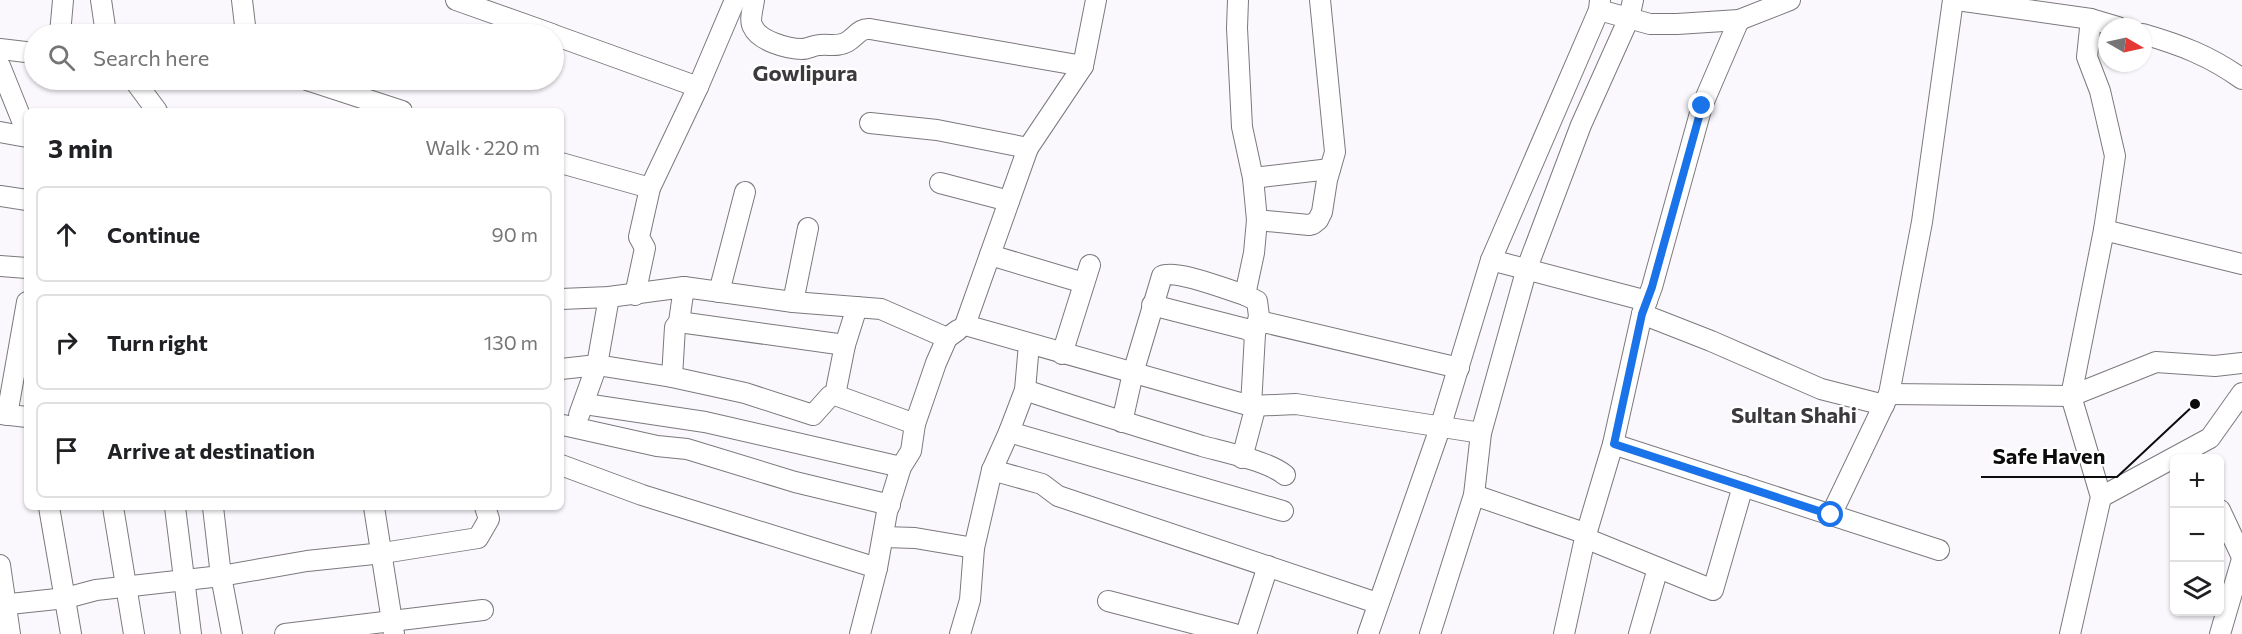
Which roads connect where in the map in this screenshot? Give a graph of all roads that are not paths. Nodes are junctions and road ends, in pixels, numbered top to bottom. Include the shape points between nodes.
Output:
1 (63, 0) edge
2 (101, 0) edge
3 (243, 0) edge
4 (456, 0) edge
5 (735, 0) edge
6 (754, 0) edge
7 (1096, 0) edge
8 (1238, 0) edge
9 (1320, 0) edge
10 (1790, 0) edge
11 (1953, 0) edge
12 (1958, 0) edge
13 (1600, 5) edge
14 (1631, 9) edge
15 (2091, 19) junction
16 (1739, 20) junction
17 (2098, 21) edge
18 (61, 24) edge
19 (105, 24) edge
20 (245, 24) edge
21 (523, 24) edge
22 (2152, 37) edge
23 (564, 39) edge
24 (0, 49) edge
25 (24, 52) edge
26 (0, 66) edge
27 (1083, 66) junction
28 (2242, 79) edge
29 (698, 87) junction
30 (140, 90) edge
31 (338, 90) edge
32 (150, 108) edge
33 (393, 108) edge
34 (870, 123) dead end
35 (24, 127) edge
36 (0, 132) edge
37 (24, 135) edge
38 (1028, 148) junction
39 (564, 164) edge
40 (1330, 169) junction
41 (1253, 178) junction
42 (940, 183) dead end
43 (650, 188) junction
44 (745, 192) dead end
45 (0, 196) edge
46 (24, 200) edge
47 (1009, 201) junction
48 (1257, 220) junction
49 (808, 228) dead end
50 (2104, 230) junction
51 (990, 255) junction
52 (1491, 260) junction
53 (2242, 264) edge
54 (0, 266) edge
55 (24, 268) edge
56 (1527, 268) junction
57 (684, 287) junction
58 (719, 292) junction
59 (635, 295) junction
60 (1245, 296) junction
61 (609, 297) junction
62 (564, 298) edge
63 (793, 302) junction
64 (1152, 304) junction
65 (857, 307) junction
66 (1645, 308) junction
67 (24, 322) edge
68 (680, 322) junction
69 (964, 325) junction
70 (1257, 328) junction
71 (947, 338) junction
72 (1029, 344) junction
73 (845, 345) junction
74 (1062, 354) junction
75 (2242, 363) edge
76 (597, 365) junction
77 (1459, 368) junction
78 (564, 369) edge
79 (1133, 373) junction
80 (672, 377) junction
81 (1025, 390) junction
82 (2242, 393) edge
83 (835, 395) junction
84 (2071, 396) junction
85 (1886, 399) junction
86 (585, 404) junction
87 (1253, 406) junction
88 (4, 415) edge
89 (24, 417) edge
90 (1122, 422) junction
91 (915, 424) junction
92 (564, 427) edge
93 (564, 428) edge
94 (1440, 428) junction
95 (1009, 432) junction
96 (1481, 433) junction
97 (2210, 438) junction
98 (1614, 444) junction
99 (2212, 454) edge
100 (1242, 458) junction
101 (564, 466) edge
102 (901, 467) junction
103 (992, 470) junction
104 (1285, 475) dead end
105 (1743, 486) junction
106 (1474, 495) junction
107 (2101, 497) junction
108 (890, 505) junction
109 (50, 510) edge
110 (114, 510) edge
111 (175, 510) edge
112 (213, 510) edge
113 (375, 510) edge
114 (486, 510) edge
115 (1283, 511) dead end
116 (1831, 515) junction
117 (2224, 519) edge
118 (1586, 536) junction
119 (884, 537) junction
120 (974, 548) junction
121 (1939, 550) dead end
122 (383, 553) junction
123 (2242, 558) edge
124 (0, 565) edge
125 (1268, 566) junction
126 (877, 568) junction
127 (1658, 568) junction
128 (221, 576) junction
129 (185, 580) junction
130 (127, 587) junction
131 (66, 598) junction
132 (1108, 602) dead end
133 (1377, 603) junction
134 (3, 604) edge
135 (483, 610) dead end
136 (393, 628) edge
137 (10, 634) edge
138 (71, 634) edge
139 (134, 634) edge
140 (191, 634) edge
141 (232, 634) edge
142 (285, 634) edge
143 (860, 634) edge
144 (960, 634) edge
145 (1234, 634) edge
146 (1246, 634) edge
147 (1368, 634) edge
148 (1430, 634) edge
149 (1564, 634) edge
150 (1639, 634) edge
151 (2070, 634) edge
152 (2220, 634) edge

1 - 18 street
2 - 19 street
3 - 20 street
4 - 21 street
5 - 29 street
6 - 27 street via 753,29 760,37 788,46 832,46 870,29
7 - 27 street
8 - 41 street via 1242,127
9 - 40 street via 1335,135
10 - 16 street
11 - 85 street via 1922,222
12 - 15 street
13 - 14 street
13 - 52 street
14 - 16 street via 1650,24
14 - 56 street via 1581,125
15 - 17 street
15 - 50 street via 2087,57 2100,91 2115,156
16 - 66 street via 1702,106
22 - 28 street via 2185,46
23 - 29 street
24 - 25 street
26 - 35 street
27 - 38 street
29 - 43 street
30 - 32 street
31 - 33 street
34 - 38 street via 937,130
36 - 37 street
38 - 47 street
39 - 43 street
40 - 41 street
40 - 48 street via 1323,212 1313,224
41 - 48 street
42 - 47 street
43 - 59 street via 639,237 645,248
44 - 58 street
45 - 46 street
47 - 51 street
48 - 60 street
49 - 63 street
50 - 53 street
50 - 84 street
51 - 69 street
51 - 74 street via 1087,274
52 - 56 street
52 - 77 street
54 - 55 street
56 - 66 street
56 - 96 street
57 - 58 street
57 - 59 street
57 - 68 street
58 - 63 street
59 - 61 street
60 - 64 street via 1166,274
60 - 70 street via 1259,303
61 - 62 street
61 - 76 street
63 - 65 street
64 - 70 street via 1246,329
64 - 79 street
65 - 71 street via 881,309
65 - 73 street
66 - 85 street via 1821,389
66 - 98 street
67 - 88 street
68 - 73 street
68 - 80 street via 675,327
69 - 71 street
69 - 72 street
70 - 77 street
70 - 87 street
71 - 91 street
72 - 74 street
72 - 81 street
73 - 83 street
74 - 79 street
75 - 84 street via 2216,366 2156,362
76 - 78 street
76 - 80 street
76 - 86 street
77 - 94 street
79 - 87 street
79 - 90 street
80 - 83 street via 745,393 813,415
81 - 90 street
81 - 95 street
82 - 97 street
83 - 91 street
84 - 85 street
84 - 107 street
85 - 116 street
86 - 92 street via 575,423
86 - 102 street via 705,422
87 - 94 street via 1296,404
87 - 100 street
88 - 89 street
90 - 100 street
91 - 102 street via 910,451
93 - 108 street via 687,449 795,482
94 - 96 street
94 - 133 street
95 - 103 street
95 - 115 street
96 - 106 street
97 - 99 street
97 - 107 street
98 - 105 street
98 - 118 street
100 - 104 street
101 - 126 street via 642,495
102 - 108 street
103 - 120 street
103 - 125 street via 1042,484 1058,496
105 - 116 street
105 - 127 street via 1713,590
106 - 118 street
106 - 148 street
107 - 151 street
108 - 119 street
109 - 131 street
110 - 130 street
111 - 129 street
112 - 128 street
113 - 122 street
114 - 122 street via 489,519 478,538
116 - 121 street
117 - 123 street
118 - 127 street
118 - 149 street
119 - 120 street
119 - 126 street
120 - 144 street via 970,600
122 - 128 street
122 - 136 street
123 - 152 street
124 - 134 street
125 - 133 street
125 - 146 street
126 - 143 street
127 - 150 street
128 - 129 street
128 - 141 street
129 - 130 street
129 - 140 street
130 - 131 street
130 - 139 street
131 - 134 street
131 - 138 street
132 - 145 street
133 - 147 street
134 - 137 street
135 - 136 street
136 - 142 street via 367,623

